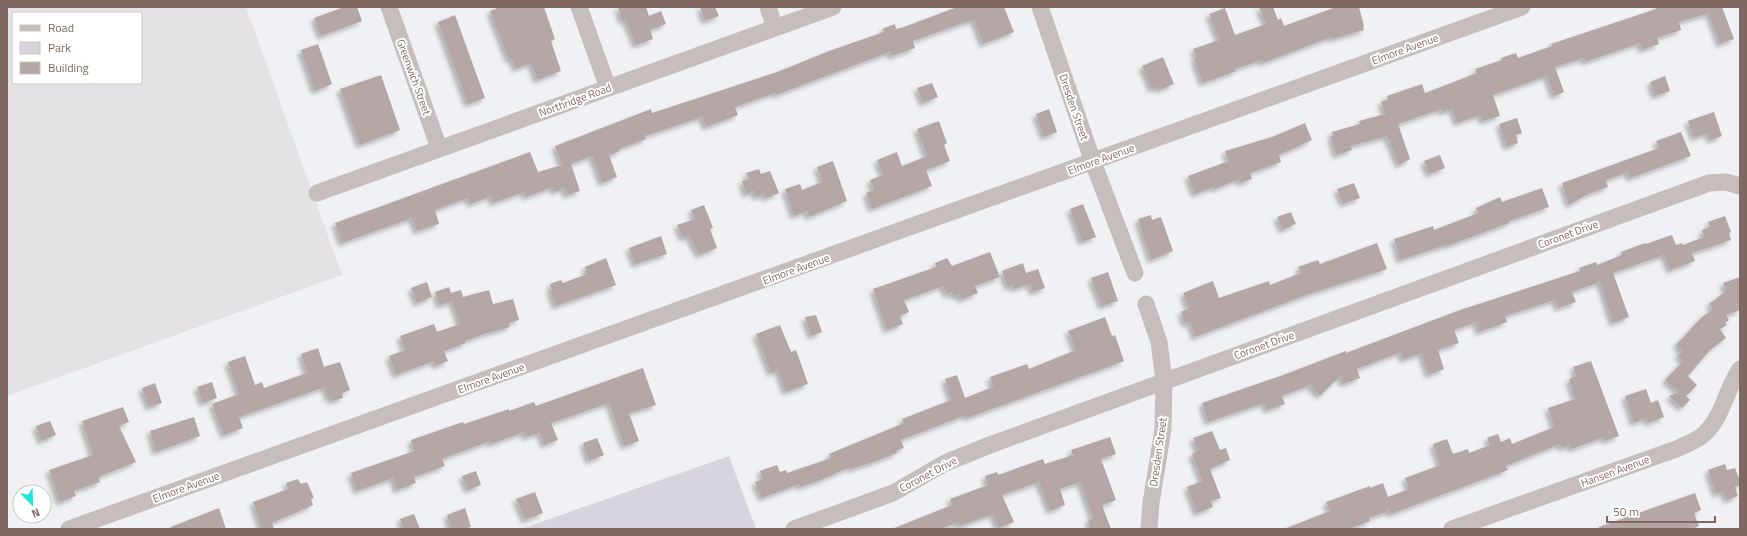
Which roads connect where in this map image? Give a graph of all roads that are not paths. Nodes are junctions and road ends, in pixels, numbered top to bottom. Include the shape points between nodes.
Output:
1 (389, 7) edge
2 (579, 7) edge
3 (768, 7) edge
4 (833, 7) edge
5 (1040, 7) edge
6 (1522, 7) edge
7 (775, 28) junction
8 (608, 88) junction
9 (439, 148) junction
10 (1093, 162) junction
11 (1740, 186) edge
12 (317, 193) dead end
13 (1135, 273) dead end
14 (1146, 304) dead end
15 (1740, 369) edge
16 (1164, 380) junction
17 (69, 529) edge
18 (794, 529) edge
19 (1149, 529) edge
20 (1452, 529) edge

1 - 9 street, Greenwich Street
2 - 8 street
3 - 7 street
4 - 7 street, Northridge Road
5 - 10 street, Dresden Street
6 - 10 street, Elmore Avenue
7 - 8 street, Northridge Road
8 - 9 street, Northridge Road
9 - 12 street, Northridge Road
10 - 13 street, Dresden Street
10 - 17 street, Elmore Avenue
11 - 16 street, Coronet Drive via 1726,182 1710,183
14 - 16 street, Dresden Street via 1159,342
15 - 20 street, Hansen Avenue via 1732,380 1717,419 1704,435 1670,452
16 - 18 street, Coronet Drive via 945,463 893,493
16 - 19 street, Dresden Street via 1163,429 1150,503

